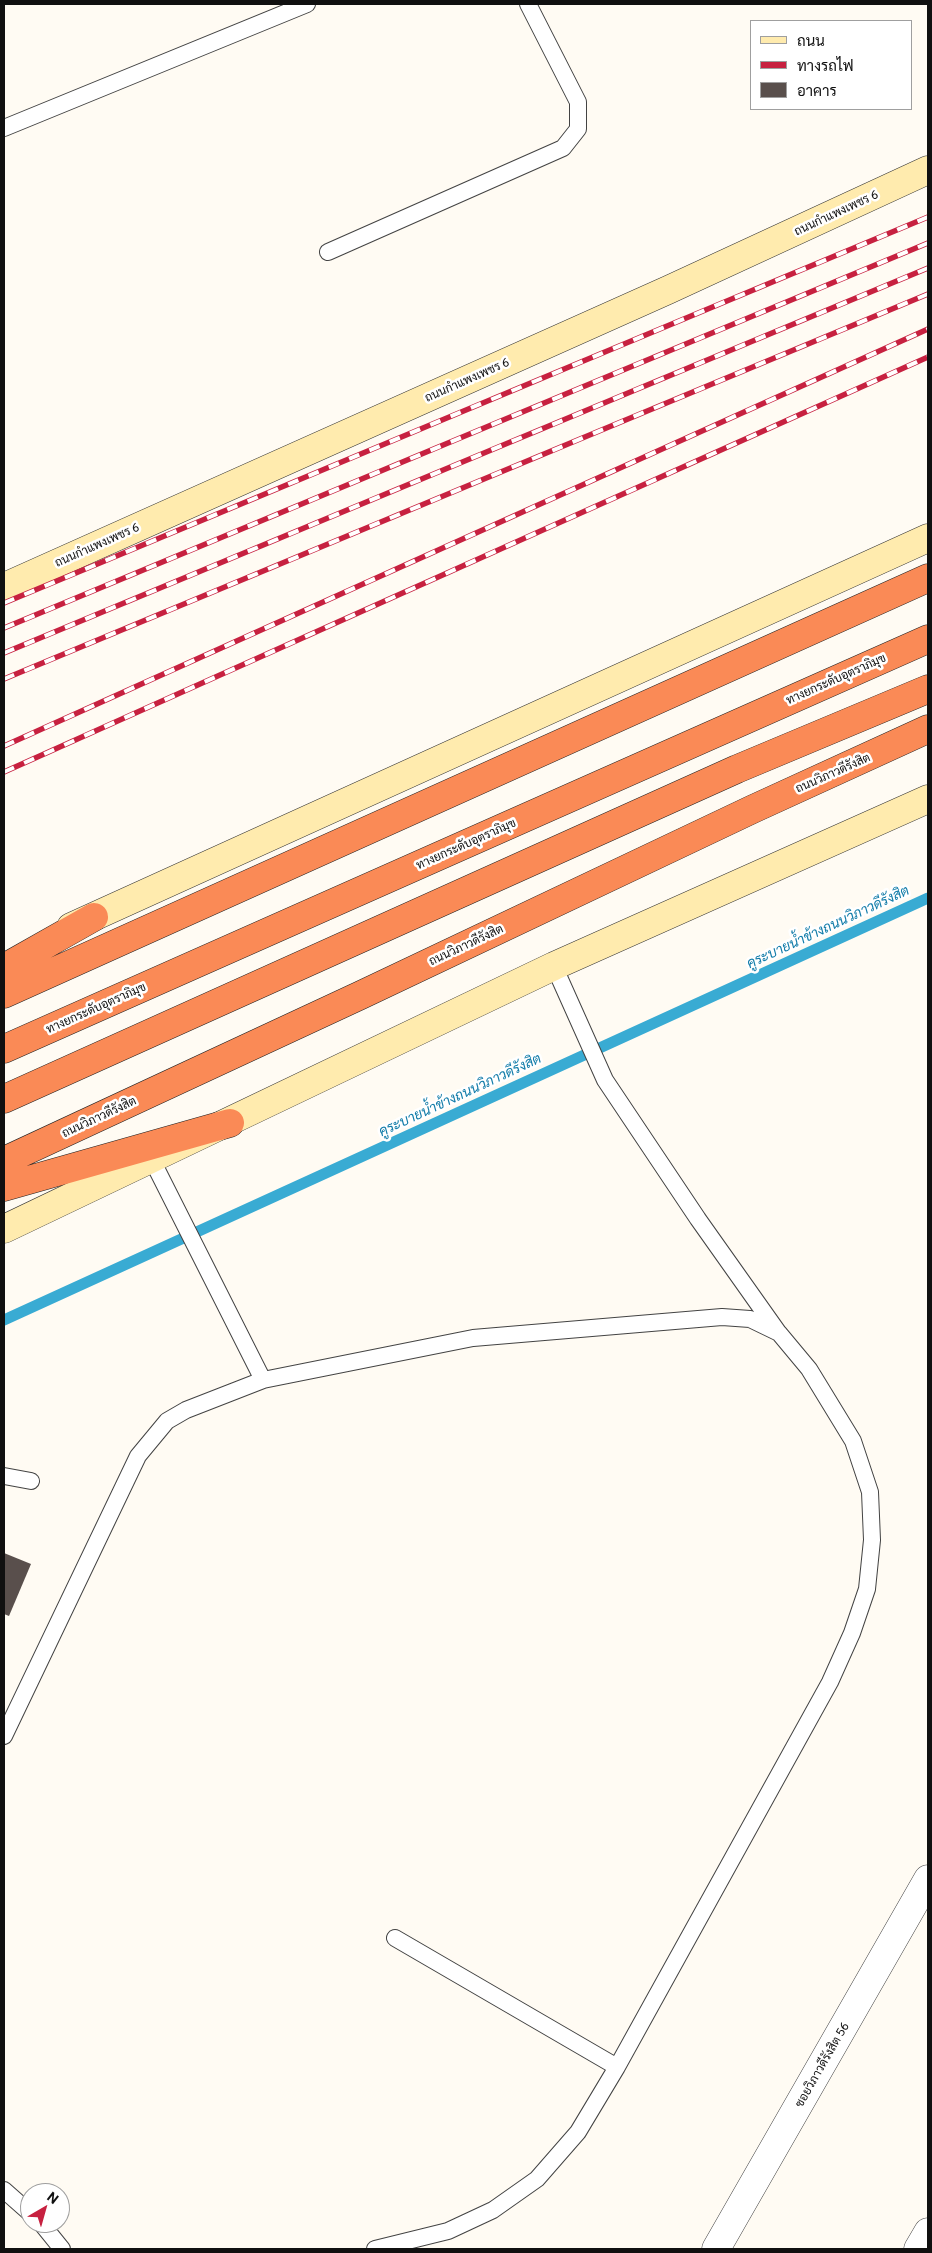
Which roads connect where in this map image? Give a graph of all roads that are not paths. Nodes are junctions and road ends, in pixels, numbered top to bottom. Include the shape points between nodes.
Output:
1 (306, 4) edge
2 (528, 4) edge
3 (4, 128) edge
4 (928, 170) edge
5 (328, 252) dead end
6 (928, 538) edge
7 (928, 578) edge
8 (4, 587) edge
9 (928, 638) edge
10 (928, 689) edge
11 (928, 730) edge
12 (928, 800) edge
13 (94, 917) junction
14 (4, 957) edge
15 (554, 966) junction
16 (4, 968) edge
17 (4, 994) edge
18 (4, 1049) edge
19 (4, 1099) edge
20 (230, 1122) junction
21 (151, 1158) junction
22 (4, 1161) edge
23 (4, 1187) edge
24 (4, 1229) edge
25 (779, 1334) junction
26 (263, 1380) junction
27 (4, 1476) edge
28 (31, 1481) dead end
29 (4, 1736) edge
30 (928, 1879) edge
31 (394, 1938) dead end
32 (617, 2067) junction
33 (4, 2190) edge
34 (20, 2204) edge
35 (928, 2232) edge
36 (49, 2233) edge
37 (62, 2249) edge
38 (375, 2249) edge
39 (716, 2249) edge
40 (918, 2249) edge

1 - 3 lane
2 - 5 lane via 578,102 578,129 563,148
4 - 8 main road, ถนนกำแพงเพชร 6
6 - 13 main road
7 - 17 highway
9 - 18 highway, ทางยกระดับอุตราภิมุข
10 - 19 highway via 737,769
11 - 22 highway, ถนนวิภาวดีรังสิต via 752,809
12 - 15 main road
13 - 14 main road
13 - 16 highway
15 - 20 main road
15 - 25 lane via 605,1080
20 - 21 main road
20 - 23 highway
21 - 24 main road
21 - 26 lane
25 - 26 lane via 750,1319 722,1317 473,1338
25 - 32 lane via 809,1369 853,1441 870,1492 872,1540 866,1589 852,1633 830,1682
26 - 29 lane via 186,1410 167,1421 138,1456
27 - 28 lane
30 - 39 street, ซอยวิภาวดีรังสิต 56
31 - 32 lane
32 - 38 lane via 578,2132 537,2179 493,2210 448,2232
33 - 34 lane
35 - 40 street
36 - 37 lane

